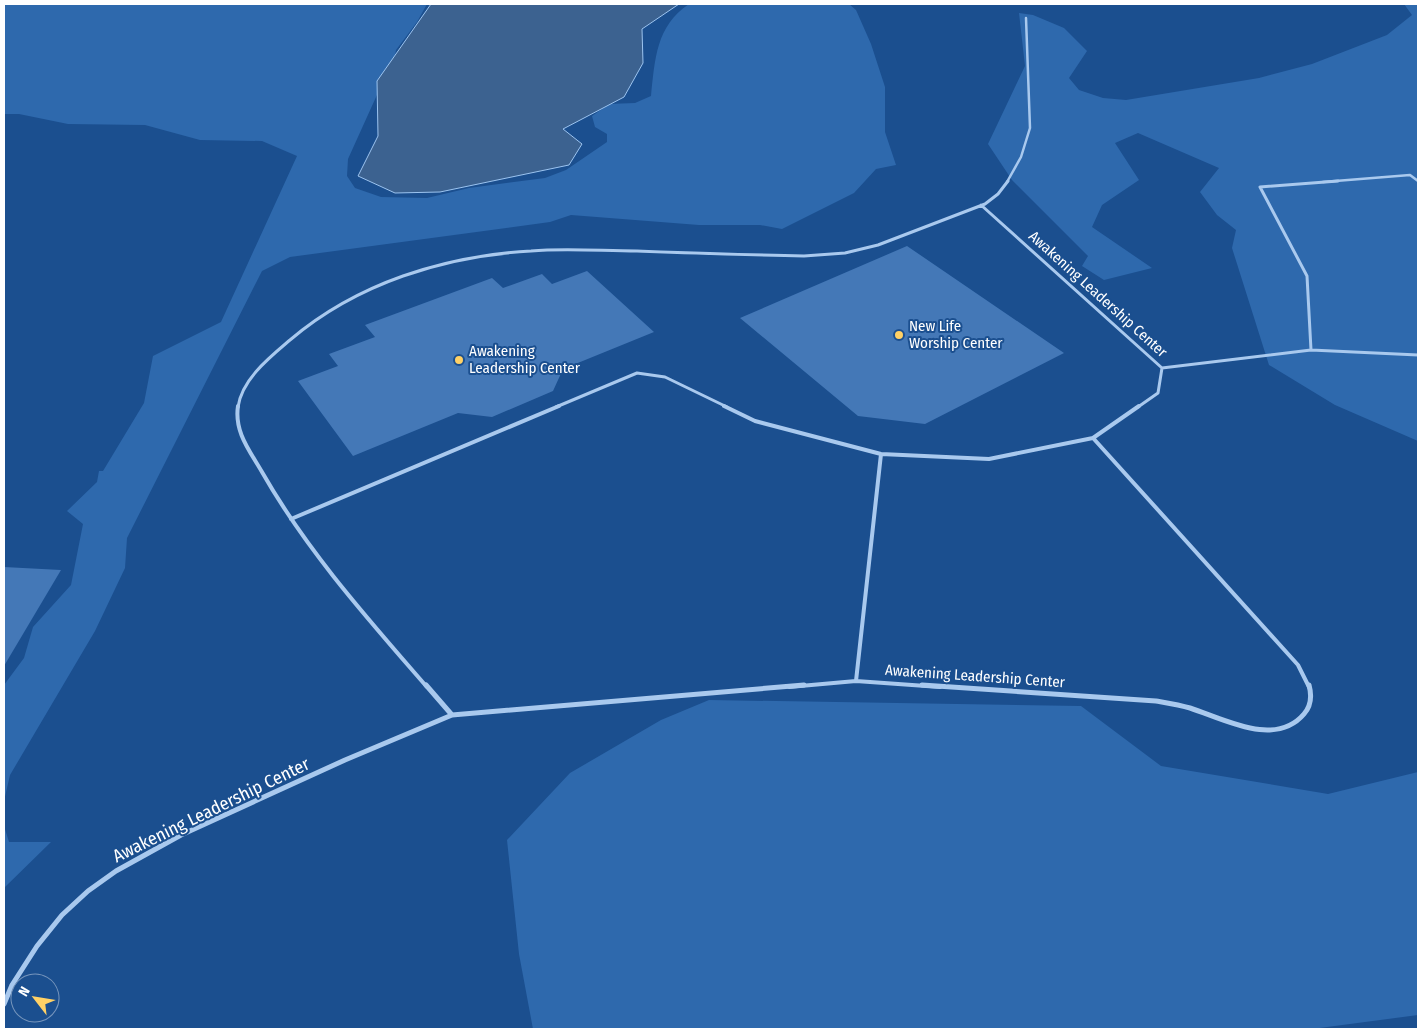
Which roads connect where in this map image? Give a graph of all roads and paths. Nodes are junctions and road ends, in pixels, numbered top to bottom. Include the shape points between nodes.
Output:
1 (1026, 18) dead end
2 (1418, 181) edge
3 (981, 205) junction
4 (1311, 350) junction
5 (1418, 355) edge
6 (1162, 368) junction
7 (1093, 438) junction
8 (882, 454) junction
9 (291, 519) junction
10 (856, 681) junction
11 (452, 715) junction
12 (4, 1004) edge

1 - 3 lane via 1028,137 1004,187
2 - 4 lane via 1410,174 1260,187 1307,276
3 - 6 lane, Awakening Leadership Center
3 - 9 lane via 859,251 794,256 539,250 472,258 390,279 351,297 313,321 275,352 247,383 239,399 238,427
4 - 5 lane
4 - 6 lane
6 - 7 lane, Awakening Leadership Center via 1158,393
7 - 8 lane via 989,459
7 - 10 lane, Awakening Leadership Center via 1298,665 1311,689 1311,702 1305,714 1295,723 1276,730 1250,729 1156,701
8 - 9 lane via 755,421 665,377 637,373
8 - 10 lane
9 - 11 lane via 327,568
10 - 11 lane, Awakening Leadership Center
11 - 12 lane, Awakening Leadership Center via 182,835 116,871 62,915 37,946

